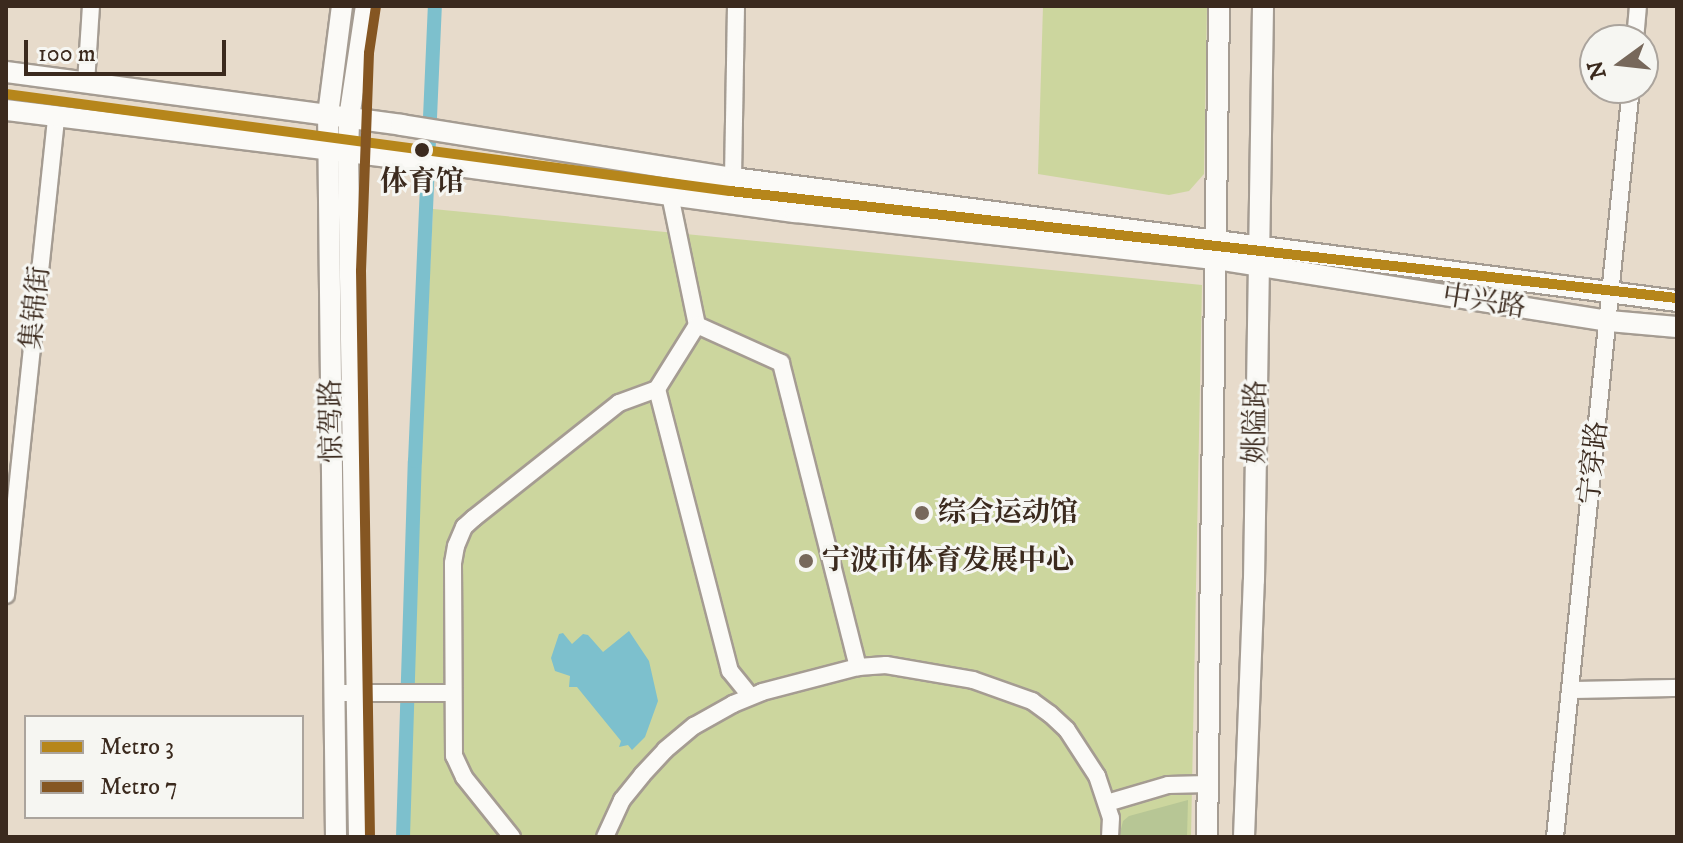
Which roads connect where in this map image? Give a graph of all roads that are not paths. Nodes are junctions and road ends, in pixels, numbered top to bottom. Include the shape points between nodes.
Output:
1 (91, 6) edge
2 (342, 6) edge
3 (366, 6) edge
4 (736, 6) edge
5 (1219, 6) edge
6 (1263, 6) edge
7 (6, 72) edge
8 (86, 83) junction
9 (1629, 104) edge
10 (6, 110) edge
11 (56, 116) junction
12 (338, 117) junction
13 (338, 150) junction
14 (733, 178) junction
15 (670, 195) junction
16 (1216, 249) junction
17 (1258, 256) junction
18 (1611, 294) junction
19 (1677, 301) edge
20 (1609, 321) junction
21 (697, 325) junction
22 (1677, 327) edge
23 (657, 389) junction
24 (6, 595) edge
25 (858, 667) junction
26 (1677, 688) edge
27 (1570, 690) junction
28 (344, 693) dead end
29 (453, 693) junction
30 (750, 696) junction
31 (1208, 784) junction
32 (1107, 803) junction
33 (336, 837) edge
34 (359, 837) edge
35 (512, 837) edge
36 (605, 837) edge
37 (1110, 837) edge
38 (1207, 837) edge
39 (1244, 837) edge
40 (1555, 837) edge

1 - 8 street
2 - 12 main road, 惊驾路
3 - 12 main road, 惊驾路
4 - 14 street
5 - 16 main road, 姚隘路
6 - 17 main road, 姚隘路
7 - 8 main road, 中兴路
8 - 12 main road, 中兴路
9 - 18 street, 宁穿路
10 - 11 main road, 中兴路
11 - 13 main road, 中兴路
11 - 24 street, 集锦街
12 - 13 main road, 惊驾路
12 - 14 main road, 中兴路
13 - 15 main road, 中兴路
13 - 33 main road, 惊驾路
13 - 34 main road, 惊驾路
14 - 16 main road, 中兴路
15 - 16 main road, 中兴路
15 - 21 street
16 - 17 main road, 中兴路
16 - 31 main road, 姚隘路
17 - 18 main road, 中兴路
17 - 20 main road, 中兴路
17 - 39 main road, 姚隘路
18 - 19 main road, 中兴路
18 - 20 street, 宁穿路
20 - 22 main road, 中兴路
20 - 27 street, 宁穿路
21 - 23 street
21 - 25 street via 781,363
23 - 29 street via 619,403 464,527 453,563
23 - 30 street via 730,671
25 - 30 street
25 - 32 street via 886,665 973,680 1032,701 1067,730 1097,776
26 - 27 street
27 - 40 street, 宁穿路
28 - 29 street
29 - 35 street via 454,756 464,777
30 - 36 street via 694,726 665,750 622,800
31 - 32 street via 1168,785
31 - 38 main road, 姚隘路
32 - 37 street

